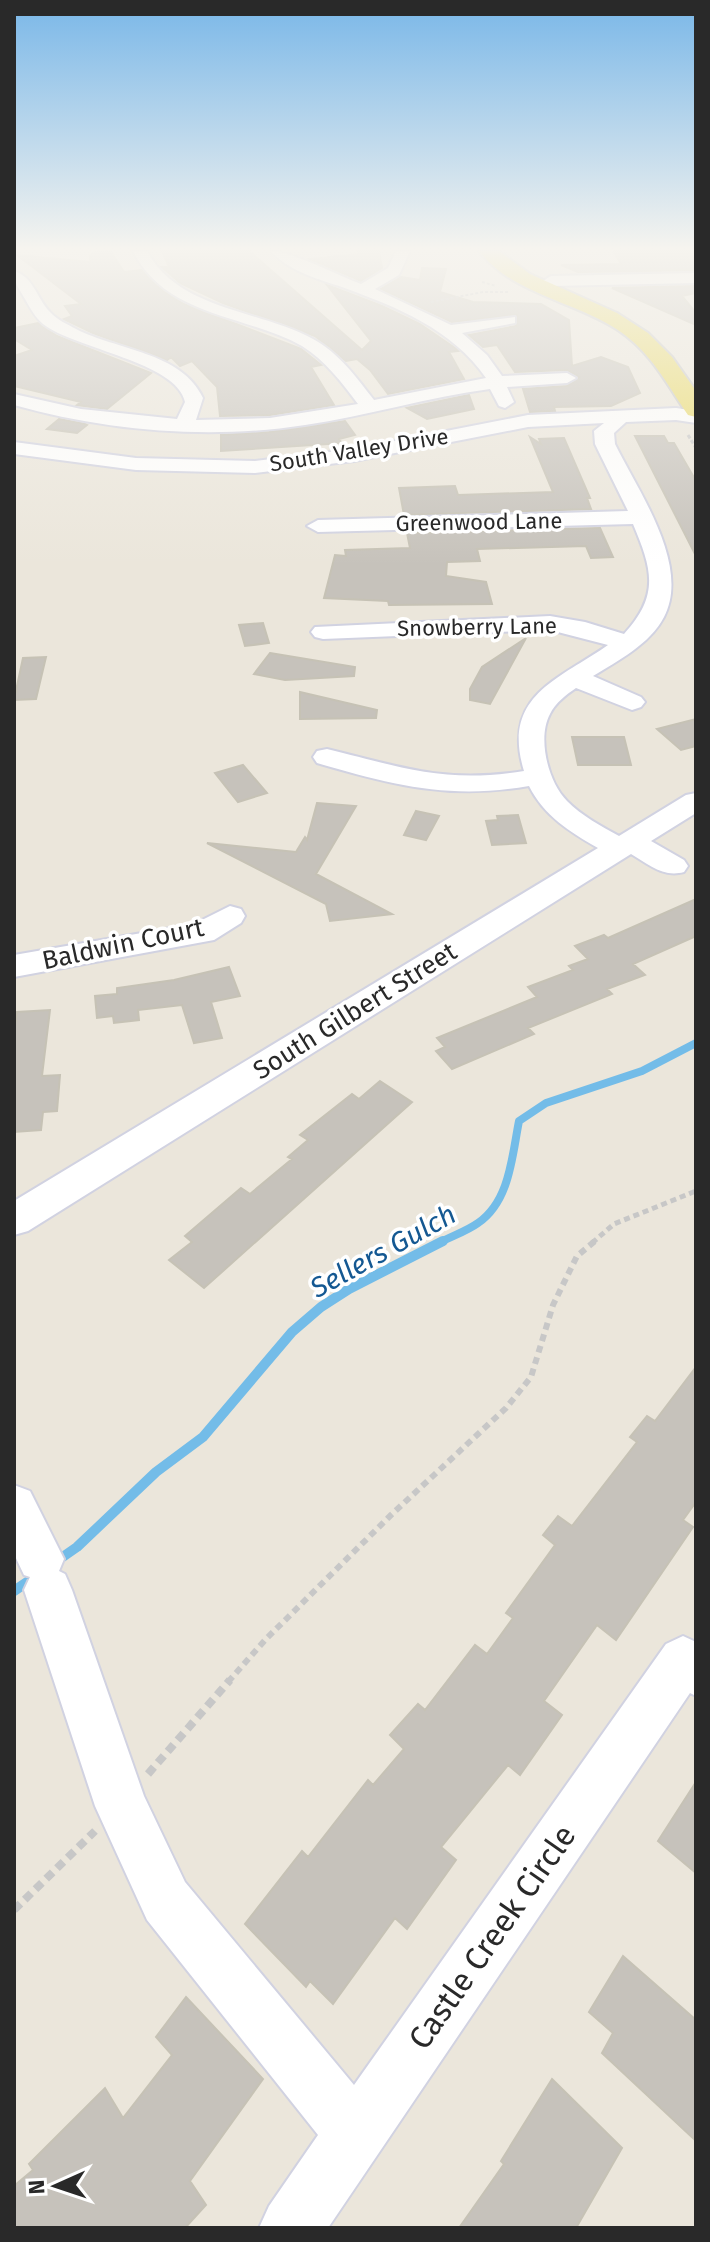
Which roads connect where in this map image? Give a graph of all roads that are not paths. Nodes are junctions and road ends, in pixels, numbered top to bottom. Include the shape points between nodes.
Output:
1 (126, 356) edge
2 (326, 356) edge
3 (479, 356) edge
4 (663, 356) edge
5 (684, 356) edge
6 (696, 372) edge
7 (567, 378) dead end
8 (499, 382) junction
9 (14, 399) edge
10 (370, 407) junction
11 (52, 408) junction
12 (696, 410) edge
13 (696, 417) edge
14 (617, 423) junction
15 (27, 424) dead end
16 (183, 425) junction
17 (512, 425) junction
18 (14, 448) edge
19 (639, 517) junction
20 (318, 526) dead end
21 (323, 632) dead end
22 (628, 643) junction
23 (575, 678) junction
24 (632, 702) dead end
25 (327, 757) dead end
26 (540, 776) junction
27 (696, 801) edge
28 (631, 841) junction
29 (673, 866) dead end
30 (230, 916) dead end
31 (14, 966) edge
32 (14, 1220) edge
33 (14, 1506) edge
34 (692, 1658) edge
35 (356, 2134) junction
36 (291, 2228) edge

1 - 16 street via 188,384 195,399
2 - 10 street
3 - 8 street
4 - 12 main road
5 - 6 main road
7 - 8 street
8 - 10 street
8 - 17 street
9 - 11 street
10 - 16 street via 275,424
11 - 15 street
11 - 16 street
13 - 14 street, South Valley Drive
13 - 17 street, South Valley Drive via 557,418
14 - 17 street, South Valley Drive
14 - 19 street via 604,431 605,444
17 - 18 street, South Valley Drive via 341,457 255,467 136,464
19 - 20 street, Greenwood Lane
19 - 22 street via 660,563 662,593 650,618
21 - 22 street, Snowberry Lane via 550,623
22 - 23 street
23 - 24 street
23 - 26 street via 534,713 528,732
25 - 26 street via 442,784 479,785
26 - 28 street via 562,812
27 - 28 street, South Gilbert Street
28 - 29 street
28 - 32 street, South Gilbert Street
30 - 31 street, Baldwin Court via 203,933
33 - 35 street via 44,1575 121,1806 166,1901
34 - 35 street, Castle Creek Circle
35 - 36 street, Castle Creek Circle

